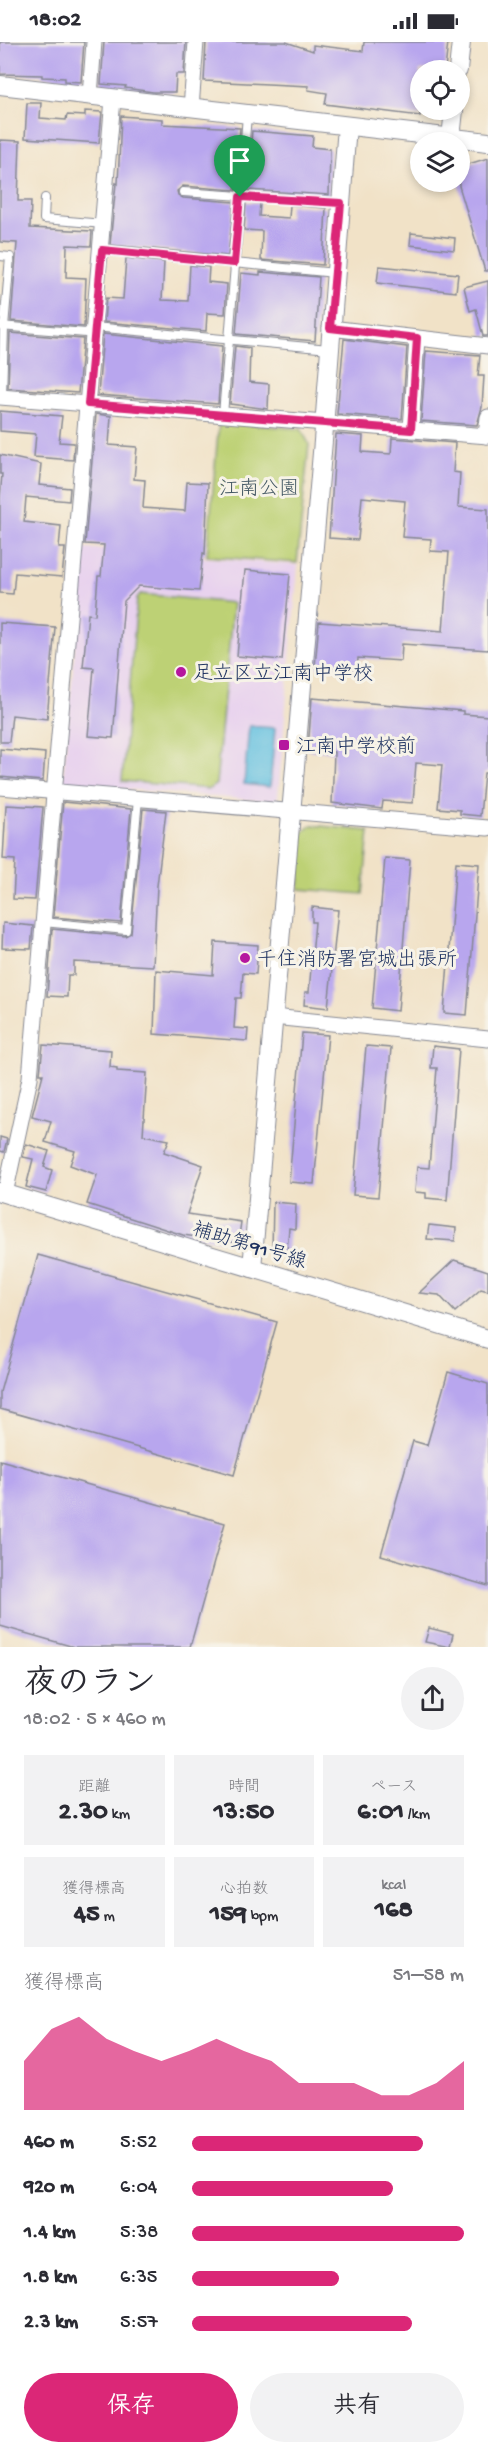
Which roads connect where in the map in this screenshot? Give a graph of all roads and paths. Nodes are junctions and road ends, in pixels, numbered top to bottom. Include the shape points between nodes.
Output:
1 (94, 42) edge
2 (196, 42) edge
3 (461, 42) edge
4 (459, 60) edge
5 (0, 85) edge
6 (90, 96) junction
7 (113, 99) junction
8 (191, 108) junction
9 (247, 115) junction
10 (347, 126) junction
11 (410, 133) edge
12 (470, 140) edge
13 (488, 142) edge
14 (183, 192) dead end
15 (240, 197) junction
16 (45, 198) dead end
17 (341, 203) junction
18 (104, 224) junction
19 (102, 250) junction
20 (0, 256) edge
21 (234, 263) junction
22 (335, 273) junction
23 (2, 326) edge
24 (94, 327) junction
25 (330, 328) junction
26 (417, 338) junction
27 (229, 339) junction
28 (488, 346) edge
29 (328, 349) junction
30 (1, 397) edge
31 (88, 404) junction
32 (223, 415) junction
33 (488, 417) edge
34 (324, 424) junction
35 (411, 430) junction
36 (487, 436) edge
37 (0, 787) edge
38 (55, 792) junction
39 (138, 800) junction
40 (291, 812) junction
41 (488, 828) edge
42 (43, 922) junction
43 (273, 1017) junction
44 (488, 1039) edge
45 (2, 1193) edge
46 (252, 1268) junction
47 (488, 1339) edge

1 - 6 street
2 - 8 street
3 - 4 street
5 - 6 street
6 - 7 street
7 - 8 street
7 - 18 street
8 - 9 street
9 - 10 street
9 - 15 lane
10 - 11 street
10 - 17 street
12 - 13 street
14 - 15 lane
15 - 17 lane
15 - 21 lane
16 - 18 lane via 44,219
17 - 22 street
18 - 19 street
19 - 21 lane
19 - 24 street
20 - 23 lane via 10,256
21 - 22 lane
21 - 27 lane
22 - 25 street
23 - 24 lane via 86,333
23 - 30 lane
24 - 27 lane
24 - 31 street
25 - 26 street
25 - 29 street
26 - 28 street
26 - 35 street
27 - 29 lane
27 - 32 lane
29 - 34 street
30 - 31 street
31 - 32 street
31 - 38 street
32 - 34 street
33 - 36 street
34 - 35 street
34 - 40 street
35 - 36 street
37 - 38 street
38 - 39 street
38 - 42 street
39 - 40 street
39 - 42 lane via 126,930
40 - 41 street
40 - 43 street
42 - 45 street via 30,1078
43 - 44 street
43 - 46 street
45 - 46 street, 補助第91号線
46 - 47 street, 補助第91号線

